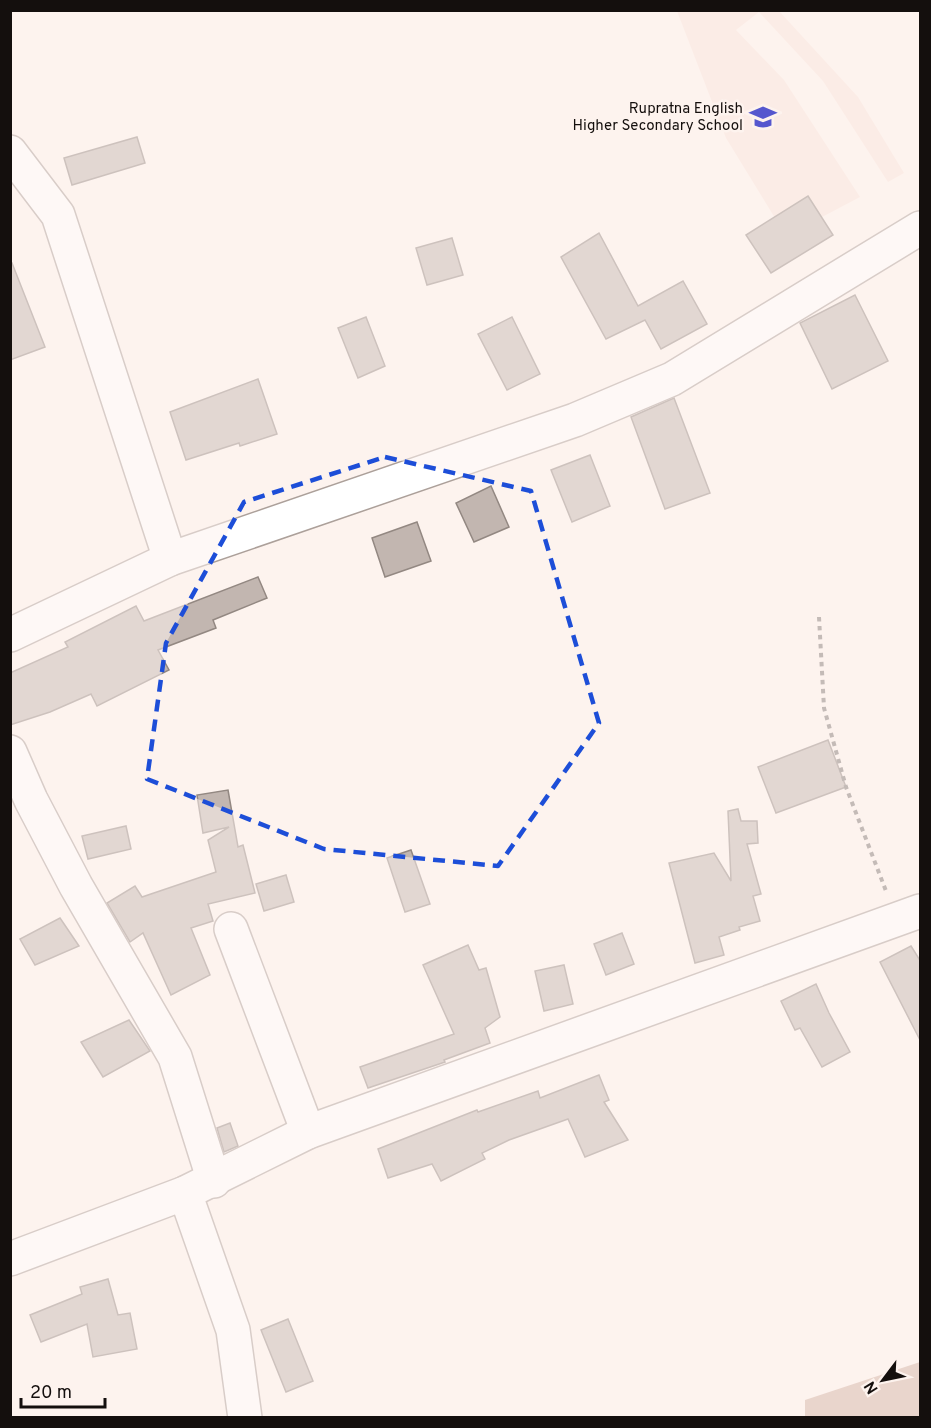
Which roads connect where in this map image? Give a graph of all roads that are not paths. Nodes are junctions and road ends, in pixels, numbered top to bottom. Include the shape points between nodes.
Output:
1 (10, 152) edge
2 (921, 228) edge
3 (170, 559) junction
4 (10, 635) edge
5 (10, 752) edge
6 (909, 915) edge
7 (231, 929) dead end
8 (309, 1132) junction
9 (200, 1187) junction
10 (10, 1260) edge
11 (245, 1418) edge

1 - 3 street via 58,215
2 - 3 street via 672,379 574,420
3 - 4 street
5 - 9 street via 76,886 175,1057
6 - 8 street
7 - 8 street
8 - 9 street
9 - 10 street
9 - 11 street via 233,1330

